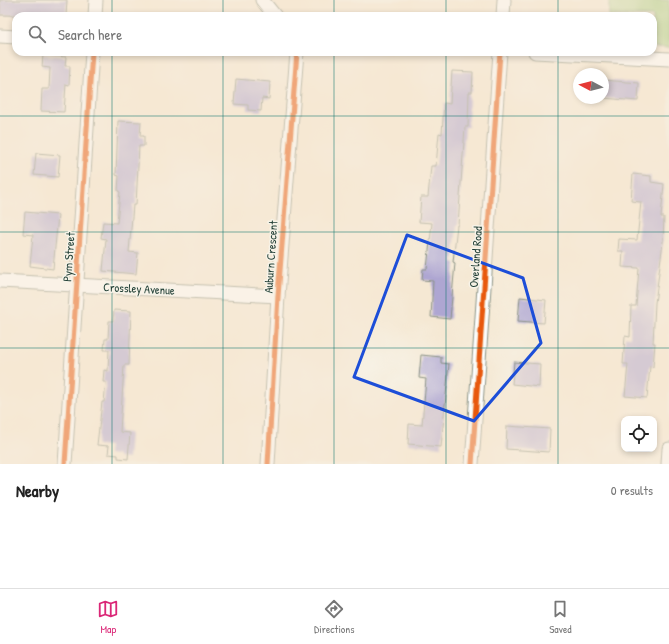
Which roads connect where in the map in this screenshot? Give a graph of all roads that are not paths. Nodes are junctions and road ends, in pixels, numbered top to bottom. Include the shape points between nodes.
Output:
1 (96, 0) edge
2 (262, 0) edge
3 (504, 0) edge
4 (95, 12) edge
5 (272, 12) edge
6 (503, 12) edge
7 (0, 36) edge
8 (12, 37) edge
9 (92, 56) edge
10 (296, 56) edge
11 (500, 56) edge
12 (612, 56) edge
13 (669, 59) edge
14 (0, 281) edge
15 (77, 286) junction
16 (278, 296) junction
17 (669, 449) edge
18 (65, 464) edge
19 (268, 464) edge
20 (472, 464) edge
21 (668, 464) edge

1 - 4 street
2 - 5 street
3 - 6 street
7 - 8 street
9 - 15 street, Pym Street
10 - 16 street, Auburn Crescent
11 - 20 street, Overland Road
12 - 13 street
14 - 15 street, Crossley Avenue
15 - 16 street, Crossley Avenue
15 - 18 street, Pym Street
16 - 19 street, Auburn Crescent
17 - 21 street

